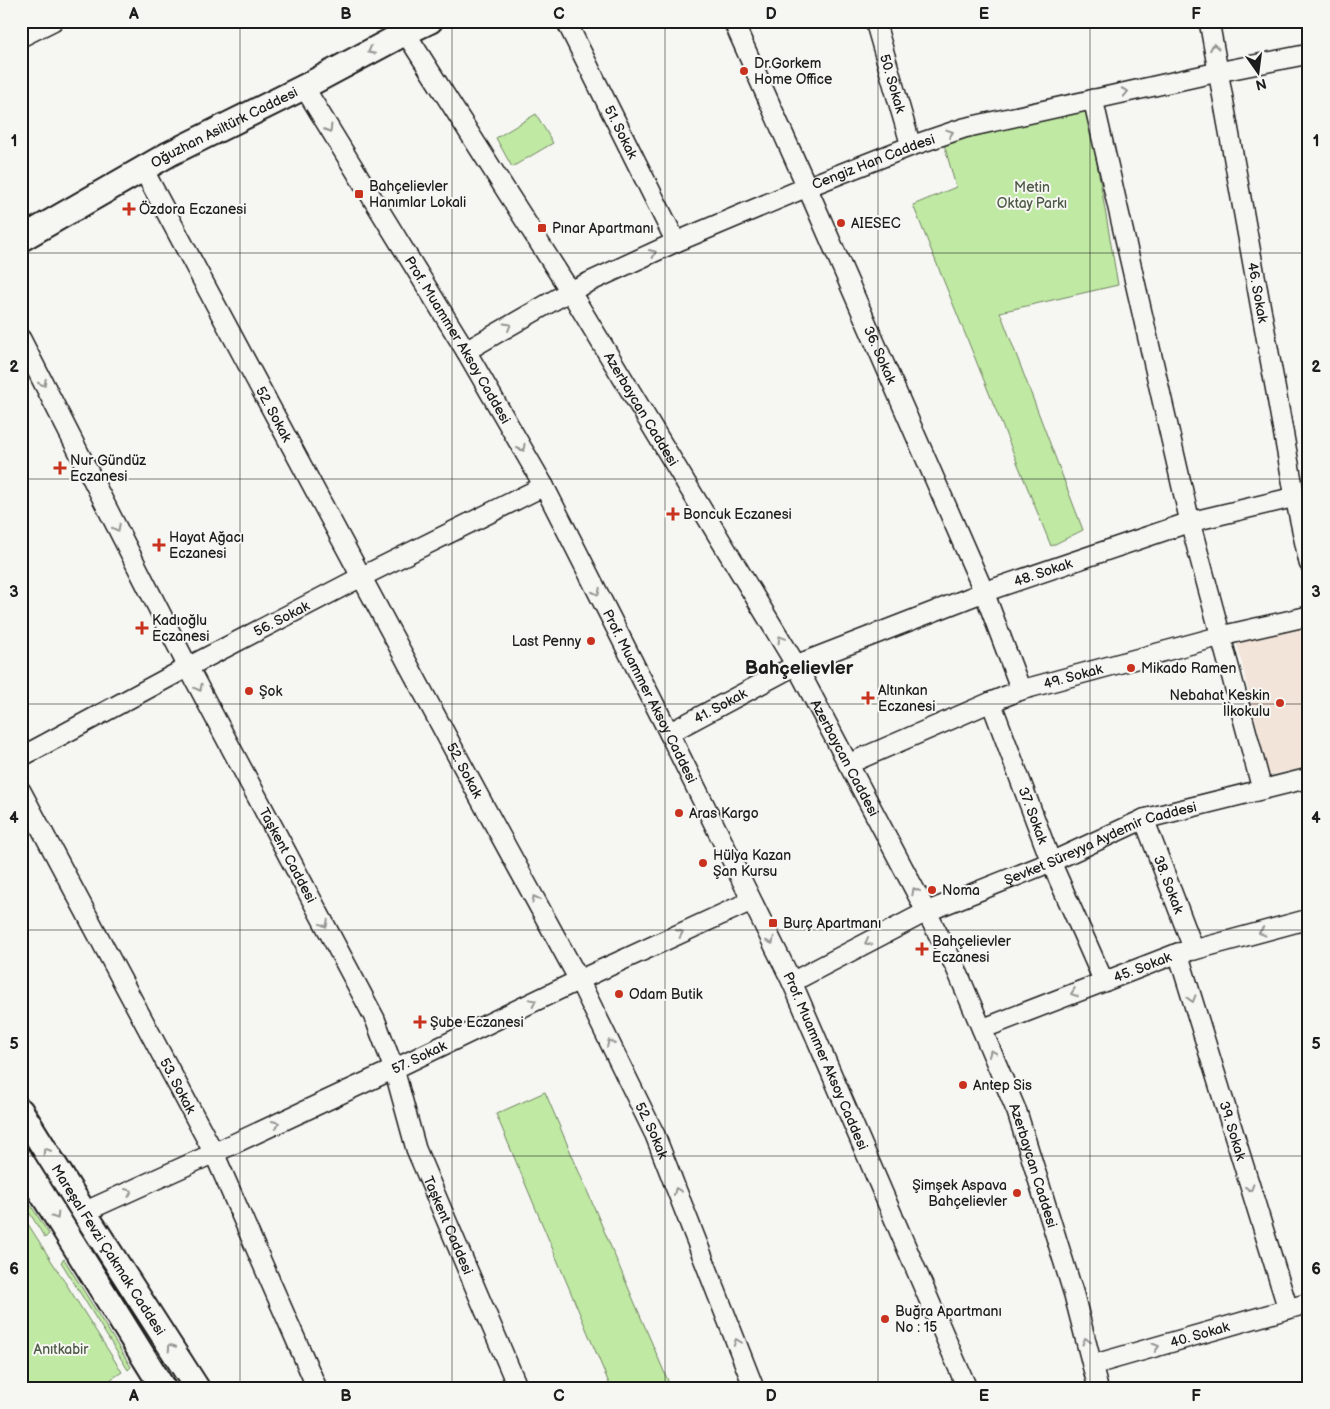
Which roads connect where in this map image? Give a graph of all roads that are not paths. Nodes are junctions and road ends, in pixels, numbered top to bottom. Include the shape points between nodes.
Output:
1 (52, 21) edge
2 (430, 21) edge
3 (566, 21) edge
4 (733, 21) edge
5 (875, 21) edge
6 (1209, 21) edge
7 (402, 27) edge
8 (21, 37) edge
9 (1309, 54) edge
10 (1218, 72) junction
11 (304, 88) junction
12 (1093, 99) junction
13 (911, 146) junction
14 (143, 169) junction
15 (807, 187) junction
16 (21, 239) edge
17 (676, 242) junction
18 (570, 291) junction
19 (21, 340) edge
20 (466, 351) junction
21 (544, 486) junction
22 (1295, 497) junction
23 (1190, 522) junction
24 (1309, 563) edge
25 (362, 577) junction
26 (984, 592) junction
27 (1309, 616) edge
28 (1221, 636) junction
29 (796, 665) junction
30 (188, 667) junction
31 (1021, 690) junction
32 (991, 702) junction
33 (669, 733) junction
34 (21, 757) edge
35 (848, 764) junction
36 (1309, 778) edge
37 (1262, 789) junction
38 (21, 791) edge
39 (1144, 820) junction
40 (1050, 862) junction
41 (751, 901) junction
42 (926, 912) junction
43 (1309, 919) edge
44 (1186, 951) junction
45 (579, 980) junction
46 (792, 982) junction
47 (1104, 982) junction
48 (982, 1029) junction
49 (394, 1069) junction
50 (21, 1111) edge
51 (214, 1153) junction
52 (21, 1160) edge
53 (84, 1212) junction
54 (1309, 1303) edge
55 (1288, 1309) junction
56 (1092, 1365) junction
57 (163, 1388) edge
58 (197, 1388) edge
59 (317, 1388) edge
60 (518, 1388) edge
61 (754, 1388) edge
62 (967, 1388) edge
63 (1098, 1388) edge

1 - 8 street
2 - 7 main road, Oğuzhan Asiltürk Caddesi
3 - 17 street, 51. Sokak
4 - 15 street, 36. Sokak
5 - 13 street, 50. Sokak
10 -> 6 street, 46. Sokak
7 -> 11 main road, Oğuzhan Asiltürk Caddesi
7 - 18 street, Azerbaycan Caddesi
9 - 10 street, Cengiz Han Caddesi
12 -> 10 street, Cengiz Han Caddesi
10 - 22 street, 46. Sokak
11 - 14 main road, Oğuzhan Asiltürk Caddesi
11 -> 20 street, Prof. Muammer Aksoy Caddesi
13 -> 12 street, Cengiz Han Caddesi via 964,128
12 - 23 street
13 - 15 street, Cengiz Han Caddesi
14 - 16 main road, Oğuzhan Asiltürk Caddesi
14 - 25 street, 52. Sokak
15 - 17 street, Cengiz Han Caddesi
15 - 26 street, 36. Sokak
18 -> 17 street, Cengiz Han Caddesi
20 -> 18 street, Cengiz Han Caddesi
29 -> 18 street, Azerbaycan Caddesi
19 -> 30 street, Taşkent Caddesi
20 -> 21 street, Prof. Muammer Aksoy Caddesi
21 - 25 street, 56. Sokak
21 -> 33 street, Prof. Muammer Aksoy Caddesi
22 - 23 street, 48. Sokak
22 - 24 street, 46. Sokak
23 - 26 street, 48. Sokak
23 - 28 street
25 - 30 street, 56. Sokak
45 -> 25 street, 52. Sokak
26 - 29 street, 48. Sokak
26 - 31 street, 36. Sokak
27 - 28 street, 49. Sokak
28 - 31 street, 49. Sokak
28 - 37 street
29 - 33 street, 41. Sokak
29 - 35 street, Azerbaycan Caddesi
30 - 34 street, 56. Sokak
30 -> 49 street, Taşkent Caddesi via 375,1019
31 - 32 street, 49. Sokak
32 - 35 street, 49. Sokak
32 - 40 street, 37. Sokak
33 - 41 street, Prof. Muammer Aksoy Caddesi
42 -> 35 street, Azerbaycan Caddesi
36 - 37 street, Şevket Süreyya Aydemir Caddesi
37 - 39 street, Şevket Süreyya Aydemir Caddesi
38 - 51 street, 53. Sokak
39 - 40 street, Şevket Süreyya Aydemir Caddesi
39 - 44 street, 38. Sokak
40 - 42 street, Şevket Süreyya Aydemir Caddesi
40 - 47 street, 37. Sokak
45 -> 41 street, 57. Sokak
41 -> 46 street, Prof. Muammer Aksoy Caddesi
42 -> 46 street, Şevket Süreyya Aydemir Caddesi
42 - 48 street, Azerbaycan Caddesi via 955,966
43 -> 44 street, 45. Sokak
44 - 47 street, 45. Sokak
44 -> 55 street, 39. Sokak
49 -> 45 street, 57. Sokak
61 -> 45 street, 52. Sokak via 655,1135
46 - 62 street, Prof. Muammer Aksoy Caddesi
47 -> 48 street, 45. Sokak
56 -> 48 street, Azerbaycan Caddesi via 1074,1295 1016,1112
51 -> 49 street, 57. Sokak
49 - 60 street, Taşkent Caddesi via 416,1149
53 -> 50 main road, Mareşal Fevzi Çakmak Caddesi
53 -> 51 street, 57. Sokak
51 - 59 street, 53. Sokak
52 -> 57 main road, Mareşal Fevzi Çakmak Caddesi
58 -> 53 main road, Mareşal Fevzi Çakmak Caddesi
54 - 55 street, 40. Sokak
56 -> 55 street, 40. Sokak
56 - 63 street, Azerbaycan Caddesi

